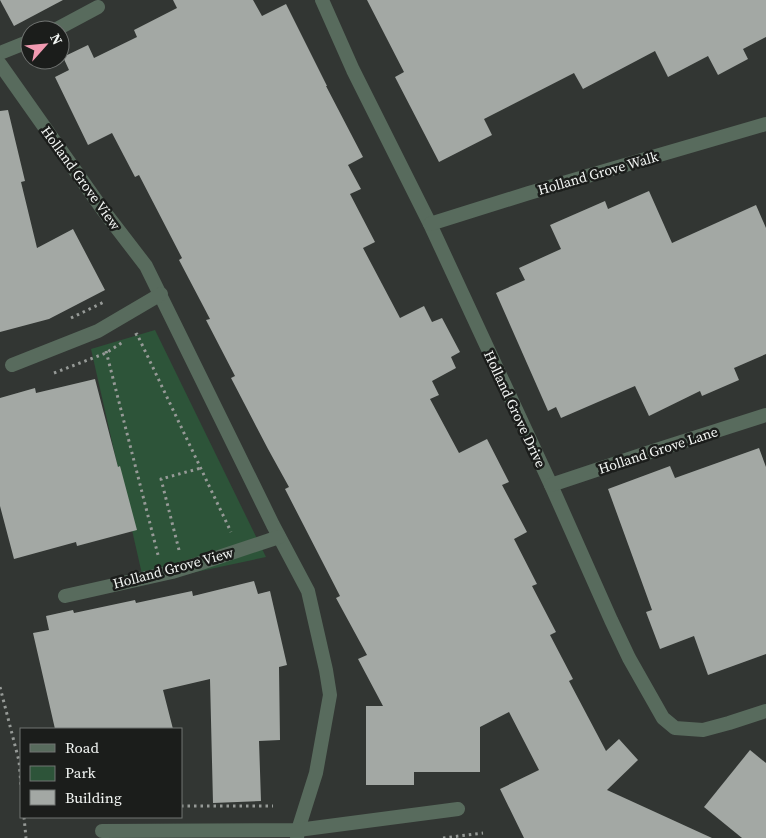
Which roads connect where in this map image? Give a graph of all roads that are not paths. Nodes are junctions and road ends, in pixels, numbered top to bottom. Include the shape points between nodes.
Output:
1 (322, 0) edge
2 (98, 7) dead end
3 (70, 22) edge
4 (20, 45) edge
5 (0, 53) edge
6 (0, 64) edge
7 (766, 124) edge
8 (430, 224) junction
9 (161, 294) junction
10 (12, 365) dead end
11 (766, 415) edge
12 (551, 485) junction
13 (279, 537) junction
14 (65, 596) dead end
15 (766, 711) edge
16 (458, 809) dead end
17 (102, 831) dead end
18 (298, 834) edge

1 - 8 street, Holland Grove Drive via 352,70
2 - 3 street
4 - 5 street
6 - 9 street, Holland Grove View via 146,266
7 - 8 street, Holland Grove Walk
8 - 12 street, Holland Grove Drive
9 - 10 street via 98,331
9 - 13 street, Holland Grove View
11 - 12 street, Holland Grove Lane
12 - 15 street, Holland Grove Drive via 614,628 663,718 675,728 703,730
13 - 14 street, Holland Grove View via 172,572
13 - 18 street, Holland Grove View via 308,590 330,695 316,773
16 - 18 street
17 - 18 street

